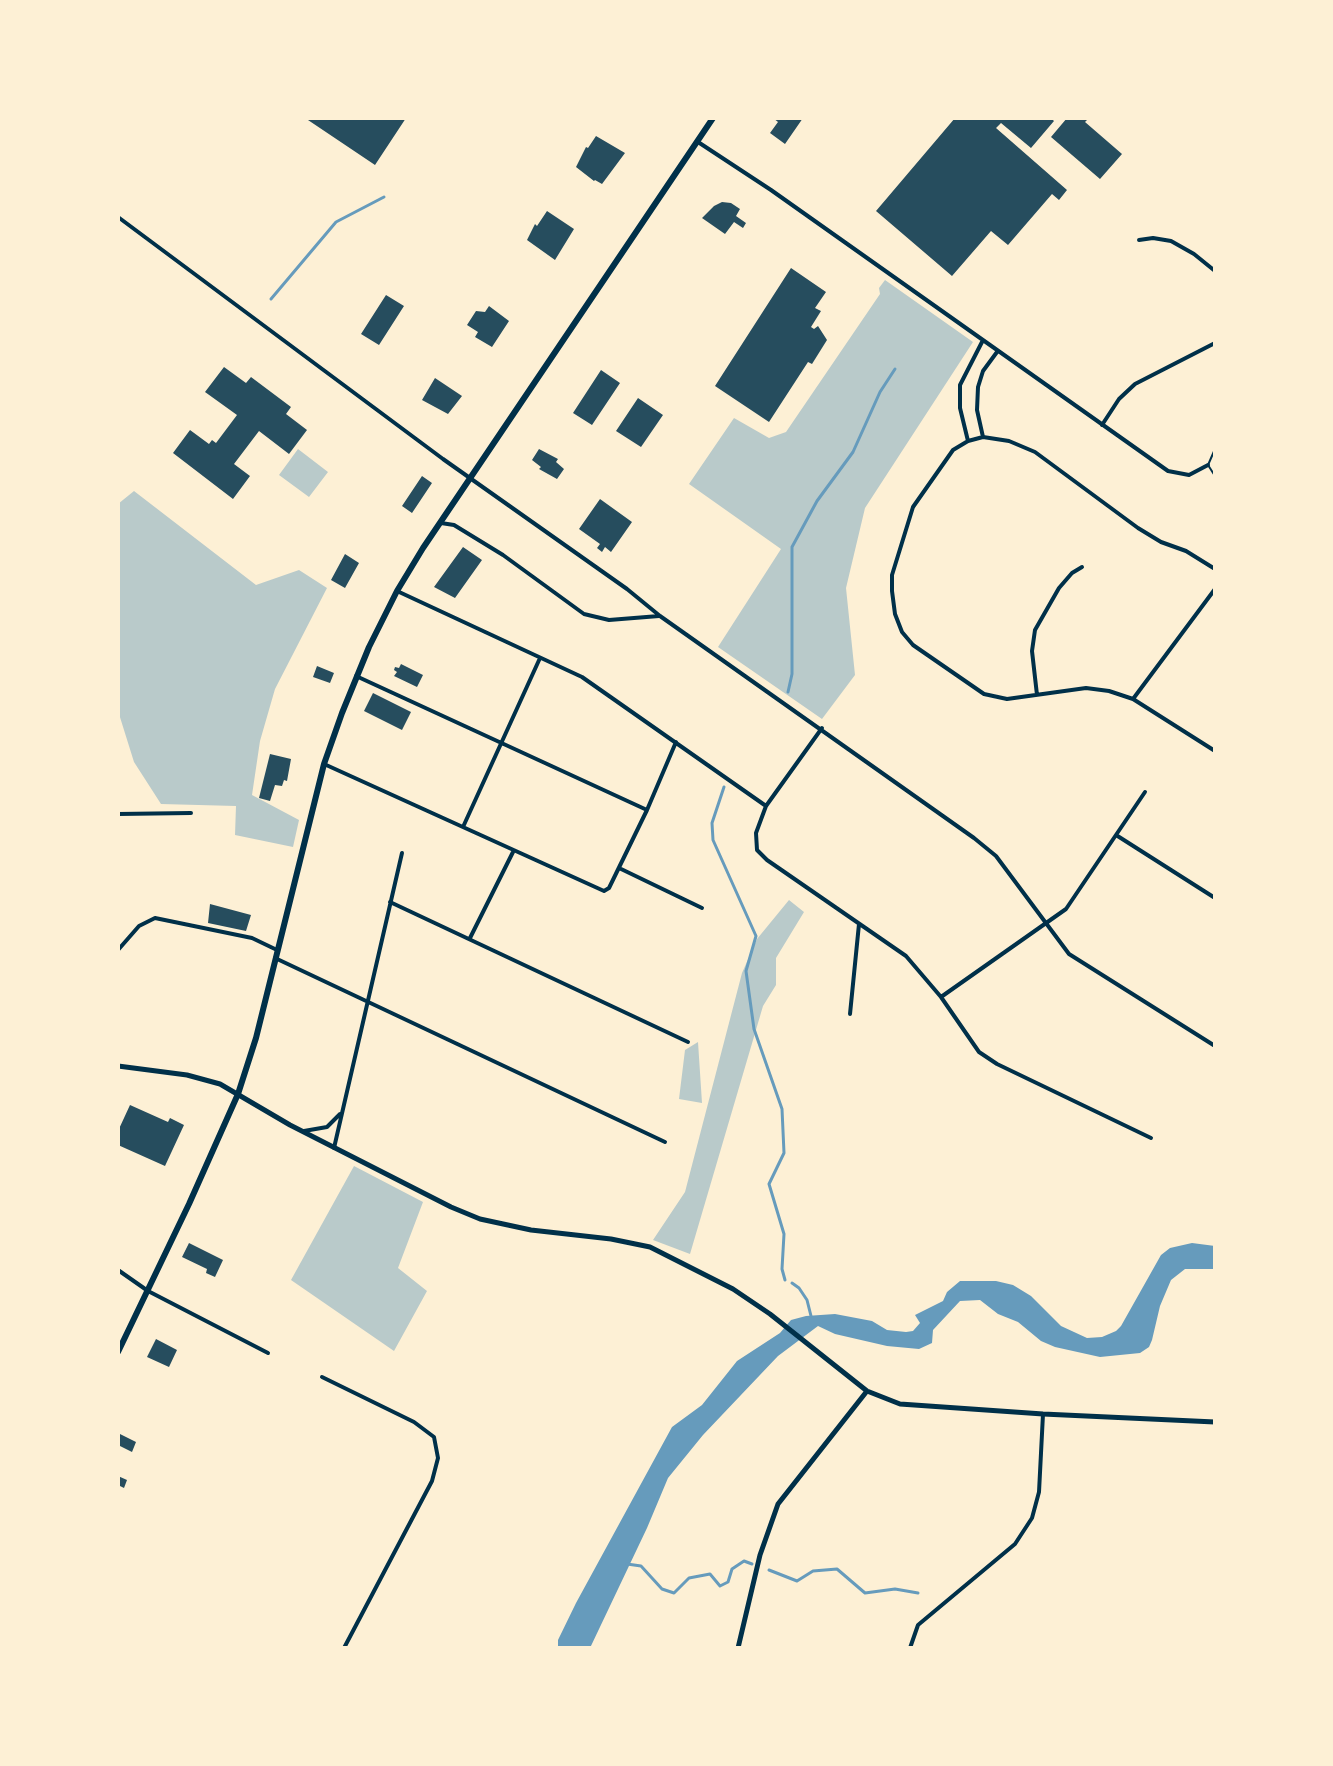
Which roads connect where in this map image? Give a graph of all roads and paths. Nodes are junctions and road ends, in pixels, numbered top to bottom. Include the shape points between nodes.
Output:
1 (713, 118) edge
2 (696, 141) junction
3 (118, 217) edge
4 (1139, 240) dead end
5 (1215, 271) edge
6 (982, 342) junction
7 (1215, 343) edge
8 (997, 352) junction
9 (1102, 425) junction
10 (983, 437) junction
11 (968, 441) junction
12 (1215, 449) edge
13 (1208, 465) junction
14 (1215, 476) edge
15 (470, 478) junction
16 (439, 524) junction
17 (1082, 567) dead end
18 (1215, 569) edge
19 (1215, 589) edge
20 (397, 591) junction
21 (660, 616) junction
22 (540, 658) junction
23 (356, 676) junction
24 (1037, 695) junction
25 (1133, 699) junction
26 (822, 728) junction
27 (676, 742) junction
28 (499, 743) junction
29 (1215, 751) edge
30 (324, 764) junction
31 (1145, 792) dead end
32 (766, 806) junction
33 (647, 810) junction
34 (191, 813) dead end
35 (118, 814) edge
36 (463, 827) junction
37 (1116, 835) junction
38 (513, 852) junction
39 (402, 853) dead end
40 (619, 868) junction
41 (1215, 898) edge
42 (390, 902) junction
43 (702, 908) dead end
44 (1044, 922) junction
45 (859, 924) junction
46 (470, 938) junction
47 (118, 950) edge
48 (277, 954) junction
49 (941, 997) junction
50 (366, 1001) junction
51 (850, 1014) dead end
52 (688, 1042) dead end
53 (1215, 1046) edge
54 (119, 1069) edge
55 (238, 1094) junction
56 (342, 1112) junction
57 (303, 1131) junction
58 (1151, 1138) dead end
59 (665, 1142) dead end
60 (334, 1148) junction
61 (118, 1270) edge
62 (148, 1291) junction
63 (118, 1352) edge
64 (268, 1353) dead end
65 (322, 1377) dead end
66 (867, 1391) junction
67 (1043, 1414) junction
68 (1215, 1422) edge
69 (344, 1648) edge
70 (738, 1648) edge
71 (910, 1648) edge

1 - 2 main road
2 - 6 street
2 - 15 main road
3 - 15 street
4 - 5 street via 1171,241
6 - 8 street
6 - 11 street via 960,385
7 - 9 street via 1135,384
8 - 9 street
8 - 10 street via 978,387
9 - 13 street via 1173,473 1189,475
10 - 11 street
10 - 18 street via 1035,452 1138,528
11 - 24 street via 939,468 906,523 892,575 895,614 913,645 977,690 1007,699
12 - 13 lane
13 - 14 lane
15 - 16 main road
15 - 21 street
16 - 20 main road
16 - 21 street via 454,525 592,617
17 - 24 street via 1059,588 1035,630
19 - 25 street
20 - 22 street
20 - 23 main road
21 - 26 street
22 - 27 street via 582,677
22 - 28 street
23 - 28 street
23 - 30 main road
24 - 25 street via 1086,688
25 - 29 street
26 - 32 street
26 - 44 street via 996,856
27 - 32 street
27 - 33 street
28 - 33 street
28 - 36 street
30 - 36 street
30 - 48 main road
31 - 37 street
32 - 45 street via 755,845 767,860
33 - 40 street
34 - 35 street
36 - 38 street
37 - 41 street
37 - 44 street via 1066,909
38 - 40 street via 604,891
38 - 46 street
39 - 42 street
40 - 43 street
42 - 46 street
42 - 50 street
44 - 49 street
44 - 53 street via 1069,954
45 - 49 street via 906,956
45 - 51 street
46 - 52 street
47 - 48 street via 139,926 155,918 252,938
48 - 50 street
48 - 55 main road
49 - 58 street via 986,1057
50 - 56 street
50 - 59 street
54 - 55 street via 197,1077
55 - 57 street
55 - 62 main road
56 - 57 street via 327,1127
56 - 60 street
57 - 60 street
60 - 66 street via 480,1219 650,1247 733,1289
61 - 62 street
62 - 63 main road
62 - 64 street
65 - 69 street via 414,1422 434,1437 438,1458 432,1481
66 - 67 street via 900,1404
66 - 70 street via 787,1490 770,1520
67 - 68 street
67 - 71 street via 1039,1492 1032,1518 1015,1544 918,1625

